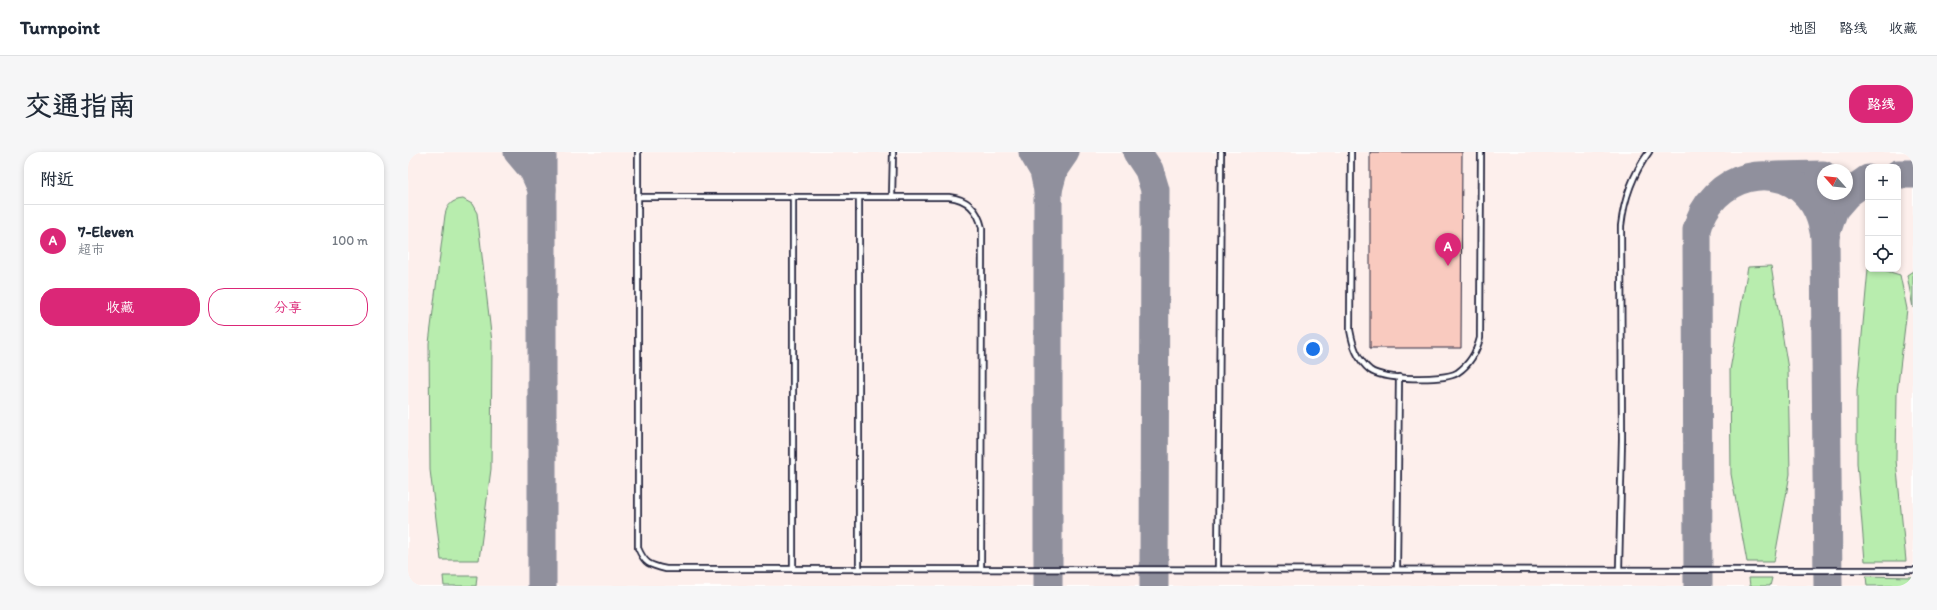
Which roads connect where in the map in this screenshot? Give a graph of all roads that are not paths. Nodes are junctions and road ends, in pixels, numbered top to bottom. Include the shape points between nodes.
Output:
1 (638, 152) edge
2 (893, 152) edge
3 (1221, 152) edge
4 (1351, 152) edge
5 (1481, 152) edge
6 (1650, 152) edge
7 (638, 197) junction
8 (793, 197) junction
9 (860, 197) junction
10 (892, 197) junction
11 (1398, 377) junction
12 (793, 569) junction
13 (859, 569) junction
14 (981, 569) junction
15 (1218, 569) junction
16 (1397, 569) junction
17 (1619, 569) junction
18 (1913, 570) edge

1 - 7 lane
2 - 10 lane
3 - 15 lane
4 - 11 lane via 1350,330 1353,348 1360,360 1371,370 1383,376
5 - 11 lane via 1480,338 1476,352 1456,373 1444,377
6 - 17 lane via 1626,196 1621,226 1622,439
7 - 8 lane
7 - 12 lane via 638,548 643,560 652,566 666,569
8 - 9 lane
8 - 12 lane
9 - 10 lane
9 - 13 lane
10 - 14 lane via 956,198 970,204 980,218
11 - 16 lane
12 - 13 lane
13 - 14 lane
14 - 15 lane
15 - 16 lane
16 - 17 lane
17 - 18 lane

